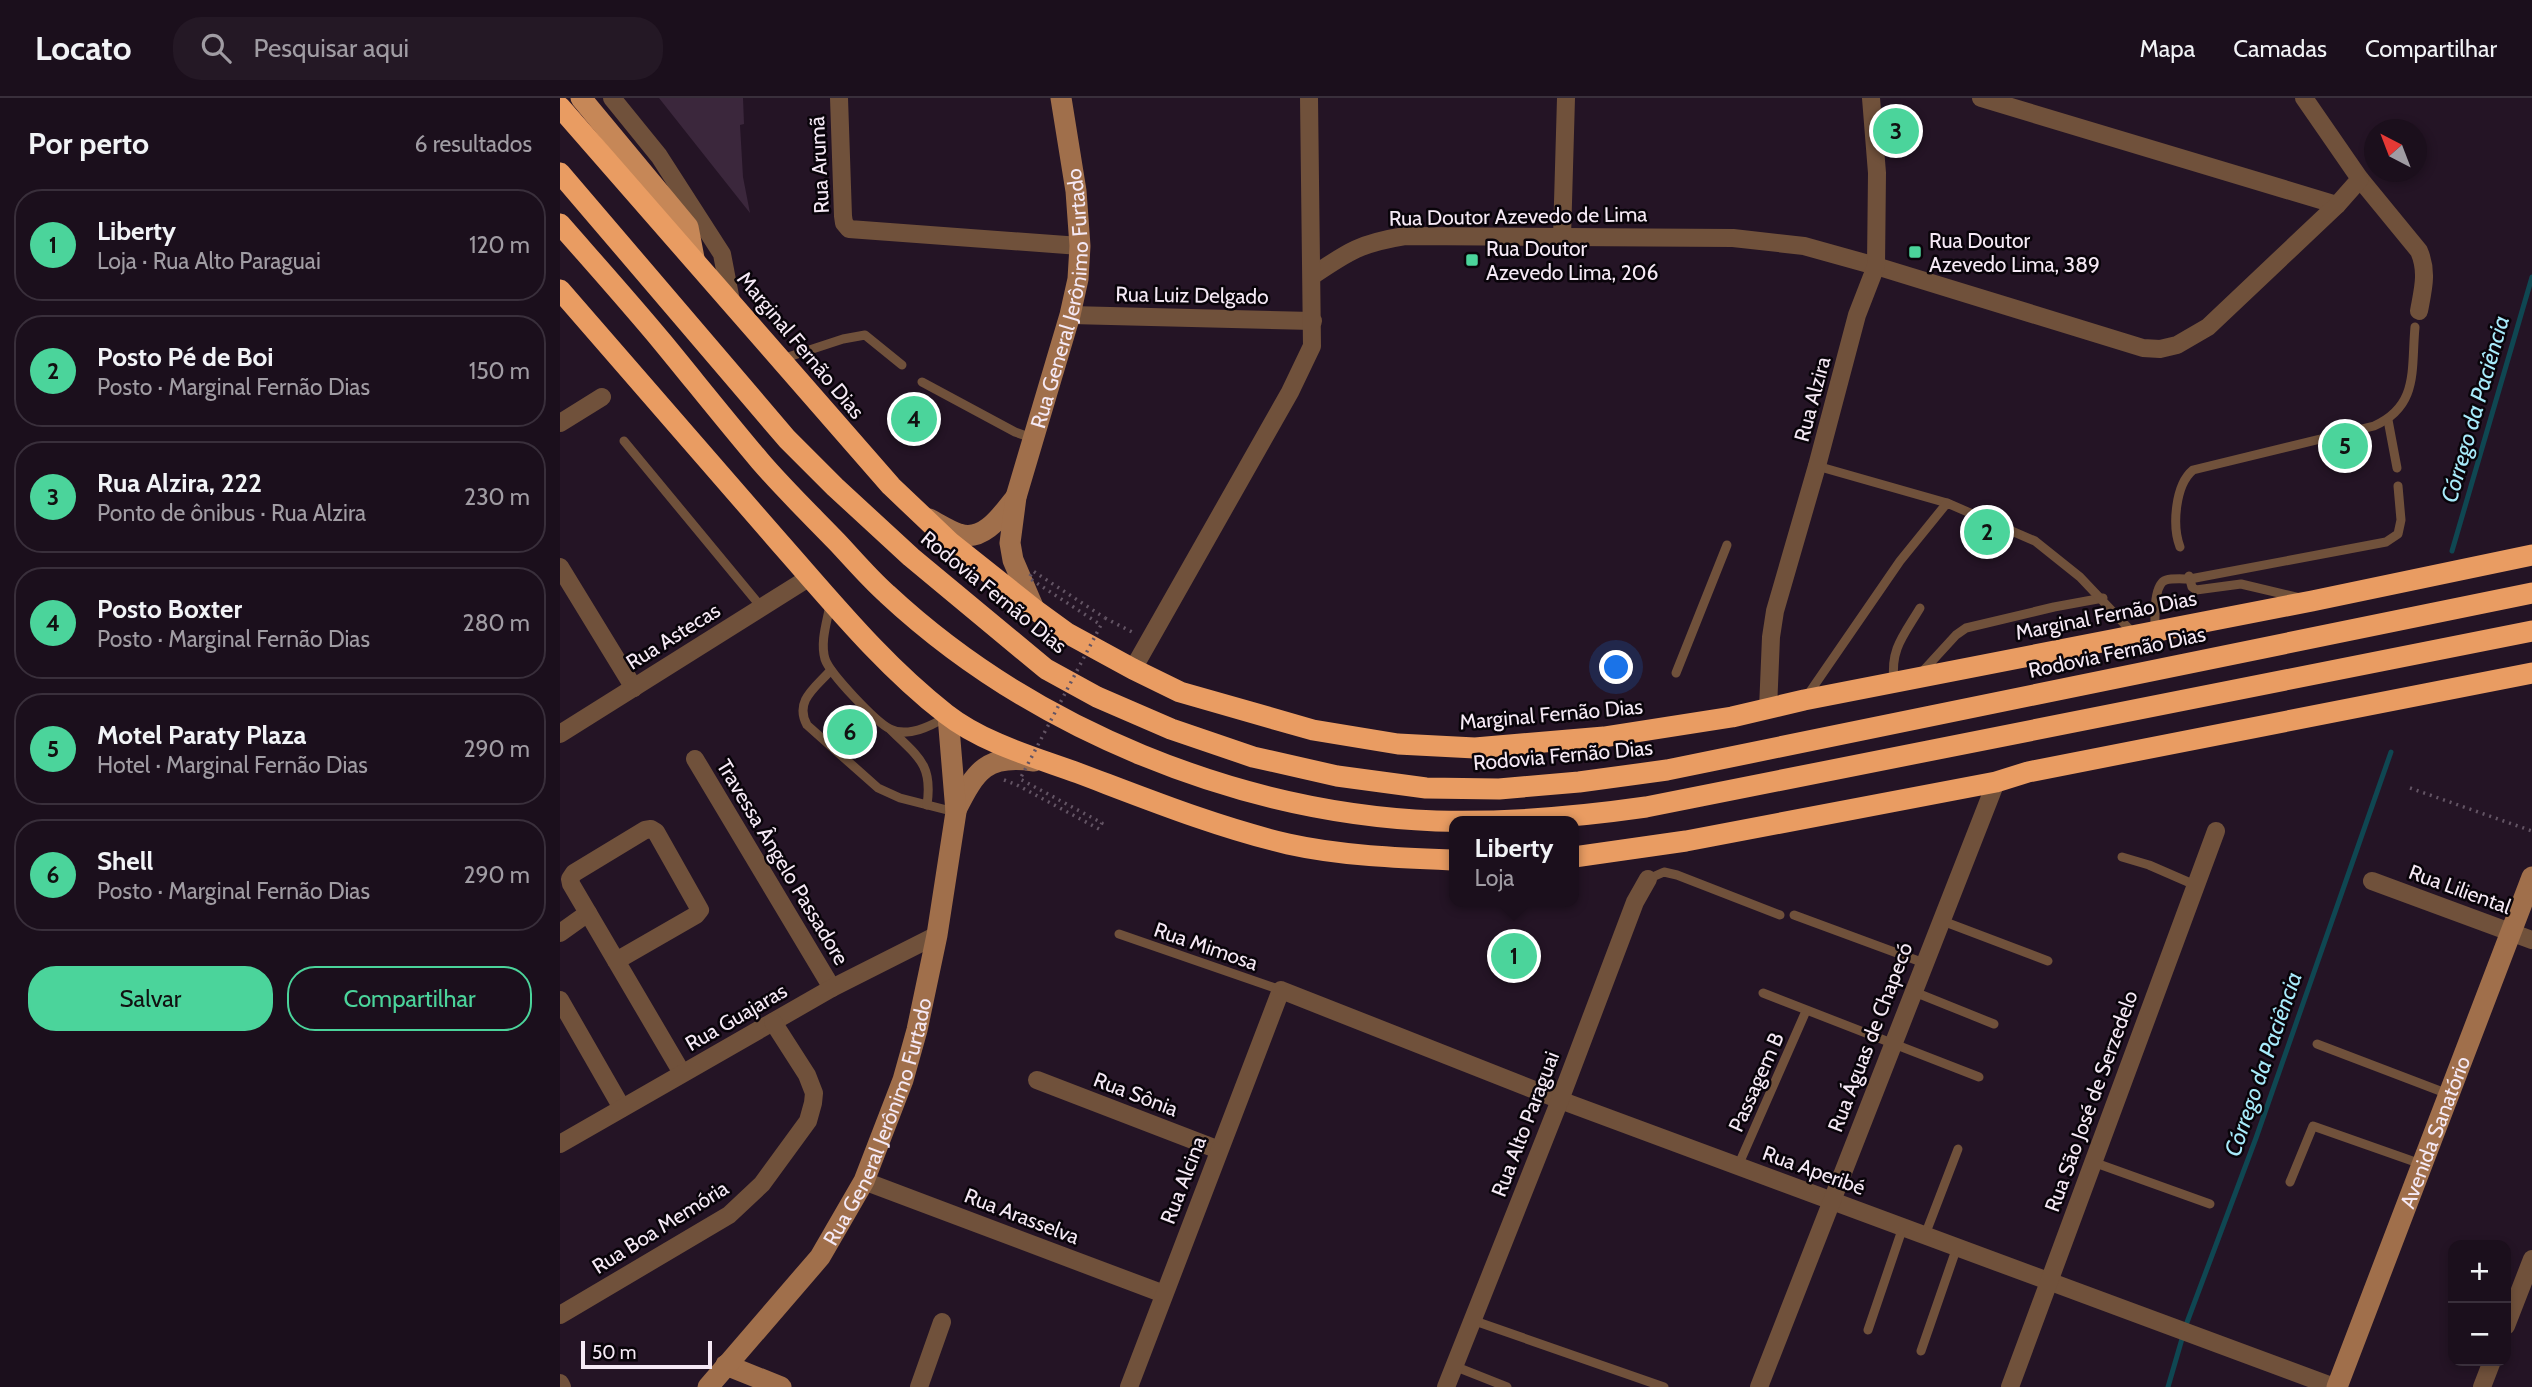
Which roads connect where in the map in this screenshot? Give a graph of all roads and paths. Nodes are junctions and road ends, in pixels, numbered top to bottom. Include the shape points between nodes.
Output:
1 (581, 98) edge
2 (612, 98) edge
3 (839, 98) edge
4 (1061, 98) edge
5 (1309, 98) edge
6 (1566, 98) edge
7 (1871, 98) edge
8 (1981, 98) edge
9 (2304, 98) edge
10 (560, 107) edge
11 (560, 173) edge
12 (2360, 179) junction
13 (2337, 205) junction
14 (560, 224) edge
15 (1562, 237) junction
16 (1080, 246) junction
17 (694, 258) junction
18 (1876, 266) junction
19 (1312, 276) junction
20 (560, 290) edge
21 (731, 301) junction
22 (1070, 315) junction
23 (2417, 319) joint
24 (1313, 321) junction
25 (781, 360) junction
26 (902, 365) dead end
27 (922, 382) dead end
28 (602, 397) dead end
29 (2388, 420) junction
30 (560, 423) edge
31 (1034, 438) junction
32 (624, 440) dead end
33 (1818, 466) junction
34 (2397, 468) dead end
35 (2398, 486) dead end
36 (1016, 497) junction
37 (1947, 503) junction
38 (920, 515) junction
39 (1727, 545) dead end
40 (2180, 547) dead end
41 (2532, 555) edge
42 (560, 567) edge
43 (810, 577) junction
44 (2189, 578) junction
45 (2532, 593) edge
46 (2103, 598) junction
47 (831, 600) junction
48 (2312, 601) junction
49 (762, 608) junction
50 (1920, 608) dead end
51 (1034, 609) junction
52 (2532, 631) edge
53 (2145, 632) junction
54 (1149, 641) junction
55 (1133, 669) junction
56 (831, 670) junction
57 (1676, 673) dead end
58 (2532, 673) edge
59 (1917, 678) junction
60 (1894, 682) junction
61 (634, 688) junction
62 (1804, 700) junction
63 (1768, 709) junction
64 (948, 716) junction
65 (891, 730) junction
66 (560, 734) edge
67 (695, 759) dead end
68 (1051, 763) junction
69 (1996, 782) junction
70 (1017, 785) dead end
71 (2410, 788) dead end
72 (927, 805) junction
73 (956, 812) junction
74 (1579, 816) edge
75 (1449, 821) edge
76 (2216, 831) dead end
77 (2532, 831) edge
78 (1579, 856) edge
79 (2122, 857) dead end
80 (1449, 860) edge
81 (2532, 877) edge
82 (1648, 879) joint
83 (2372, 881) dead end
84 (2195, 885) junction
85 (588, 913) junction
86 (1780, 915) dead end
87 (1794, 915) dead end
88 (1940, 920) junction
89 (2511, 932) junction
90 (560, 933) edge
91 (1119, 934) dead end
92 (937, 935) junction
93 (2532, 940) edge
94 (616, 961) junction
95 (2048, 961) dead end
96 (1923, 963) junction
97 (832, 989) junction
98 (1281, 990) junction
99 (1912, 991) junction
100 (1763, 993) dead end
101 (560, 1000) edge
102 (1806, 1012) junction
103 (773, 1022) junction
104 (1994, 1024) dead end
105 (1892, 1043) junction
106 (2317, 1044) dead end
107 (682, 1073) junction
108 (1979, 1077) dead end
109 (1037, 1080) dead end
110 (2448, 1094) junction
111 (1560, 1100) junction
112 (622, 1108) junction
113 (560, 1144) edge
114 (1958, 1149) dead end
115 (1219, 1150) junction
116 (2093, 1162) junction
117 (2421, 1164) junction
118 (1738, 1166) junction
119 (864, 1181) junction
120 (2290, 1182) dead end
121 (1831, 1200) junction
122 (2210, 1204) dead end
123 (1903, 1227) junction
124 (1925, 1235) junction
125 (1957, 1247) junction
126 (2532, 1259) edge
127 (2049, 1280) junction
128 (1164, 1294) junction
129 (2511, 1313) edge
130 (560, 1315) edge
131 (1472, 1321) junction
132 (942, 1322) dead end
133 (1868, 1330) dead end
134 (1921, 1351) dead end
135 (726, 1365) junction
136 (1454, 1366) junction
137 (2490, 1366) edge
138 (708, 1387) edge
139 (780, 1387) edge
140 (919, 1387) edge
141 (1129, 1387) edge
142 (1446, 1387) edge
143 (1507, 1387) edge
144 (1664, 1387) edge
145 (1759, 1387) edge
146 (2010, 1387) edge
147 (2336, 1387) edge
148 (2482, 1387) edge

1 - 17 main road via 688,227
2 - 21 street via 659,156 722,254
3 - 16 street, Rua Arumã via 843,216 849,229
4 - 16 street, Rua General Jerônimo Furtado
5 - 19 street
6 - 15 street
7 - 18 street, Rua Alzira via 1877,173
8 - 13 street
9 - 12 street
10 - 17 highway, Marginal Fernão Dias
11 - 45 highway, Rodovia Fernão Dias via 787,439 911,557 1046,669 1171,729 1253,757 1337,776 1426,788 1499,789 1667,770
12 - 13 street, Rua Doutor Azevedo de Lima
12 - 23 street via 2419,251 2425,278
13 - 18 street, Rua Doutor Azevedo de Lima via 2208,327 2160,349 2143,348
14 - 75 highway via 761,463 887,594 947,644 1029,700 1081,729 1203,777 1282,799 1362,814
15 - 18 street, Rua Doutor Azevedo de Lima via 1733,237 1804,246
15 - 19 street, Rua Doutor Azevedo de Lima via 1420,236 1374,241
16 - 22 street, Rua General Jerônimo Furtado
17 - 21 highway, Marginal Fernão Dias
18 - 33 street, Rua Alzira via 1857,315
19 - 24 street
20 - 43 highway
21 - 25 highway, Marginal Fernão Dias
22 - 24 street, Rua Luiz Delgado
22 - 31 street, Rua General Jerônimo Furtado
23 - 29 lane via 2409,394
24 - 54 street via 1312,346 1290,392
25 - 26 lane via 865,335
25 - 38 highway, Marginal Fernão Dias
27 - 31 lane
28 - 30 street
29 - 34 lane
29 - 40 lane via 2193,470 2186,476 2176,516
31 - 36 street, Rua General Jerônimo Furtado
32 - 49 lane
33 - 37 lane
33 - 63 street, Rua Alzira via 1775,611
35 - 44 lane via 2401,520 2398,534 2386,542
36 - 38 street, Rua General Jerônimo Furtado via 989,527 970,536
36 - 51 street, Rua General Jerônimo Furtado via 1010,543
37 - 46 lane via 2035,541
37 - 62 lane via 1900,561
38 - 51 highway, Marginal Fernão Dias
39 - 57 lane
41 - 48 highway, Marginal Fernão Dias
42 - 61 street
43 - 47 highway
43 - 49 street, Rua Astecas
44 - 48 lane via 2196,590 2241,584
44 - 53 lane via 2160,585
46 - 53 lane
46 - 59 lane via 1966,628
47 - 56 lane via 823,644
47 - 64 highway via 896,670
48 - 53 highway, Marginal Fernão Dias
49 - 61 street, Rua Astecas
50 - 60 lane via 1895,651
51 - 55 highway, Marginal Fernão Dias
52 - 74 highway via 1646,807
53 - 59 highway, Marginal Fernão Dias
54 - 55 street
54 - 70 path, bridge via 1033,571 1029,578 1101,625 1020,779 1102,823 1100,829
55 - 63 highway, Marginal Fernão Dias via 1181,692 1242,711 1313,730 1398,744 1475,748 1604,737
56 - 65 lane
56 - 72 lane via 804,700 801,708 807,725 878,788
58 - 69 highway
59 - 60 highway, Marginal Fernão Dias
60 - 62 highway, Marginal Fernão Dias
61 - 66 street, Rua Astecas
62 - 63 highway, Marginal Fernão Dias
64 - 65 lane via 930,727
64 - 68 highway
64 - 73 street, Rua General Jerônimo Furtado
65 - 72 lane via 921,760 929,776
67 - 97 street, Travessa Ângelo Passadore
68 - 73 street, Rua General Jerônimo Furtado via 1003,759 989,764 975,776
68 - 80 highway via 1210,822 1290,844
69 - 78 highway via 1686,841
69 - 88 street, Rua Águas de Chapecó
71 - 77 path
72 - 73 lane
73 - 92 street, Rua General Jerônimo Furtado
76 - 84 street, Rua São José de Serzedelo
79 - 84 lane
81 - 89 street, Avenida Sanatório
82 - 86 lane via 1664,872 1677,875
82 - 111 street, Rua Alto Paraguai via 1635,902
83 - 89 street, Rua Liliental
84 - 116 street, Rua São José de Serzedelo
85 - 90 street
85 - 94 street
85 - 94 street via 570,876 645,830 656,832 701,910
87 - 96 lane
88 - 95 lane
88 - 96 street, Rua Águas de Chapecó
89 - 93 street, Rua Liliental
89 - 110 street, Avenida Sanatório
91 - 98 lane, Rua Mimosa
92 - 97 street, Rua Guajaras
92 - 119 street, Rua General Jerônimo Furtado via 917,1030
94 - 107 street
96 - 99 street, Rua Águas de Chapecó
97 - 103 street, Rua Guajaras
98 - 111 street, Rua Aperibé
98 - 115 street, Rua Alcina
99 - 104 lane
99 - 105 street, Rua Águas de Chapecó
100 - 102 lane
101 - 112 street
102 - 105 lane
102 - 118 lane, Passagem B
103 - 107 street, Rua Guajaras
103 - 130 street, Rua Boa Memória via 814,1093 808,1121 762,1184 729,1215
105 - 108 lane
105 - 121 street, Rua Águas de Chapecó
106 - 110 lane
107 - 112 street, Rua Guajaras
109 - 115 street, Rua Sônia
110 - 117 street, Avenida Sanatório
111 - 118 street, Rua Aperibé
111 - 131 street, Rua Alto Paraguai
112 - 113 street, Rua Guajaras
114 - 124 lane
115 - 128 street, Rua Alcina
116 - 122 lane
116 - 127 street, Rua São José de Serzedelo
117 - 120 lane via 2313,1126
117 - 147 street, Avenida Sanatório
118 - 121 street, Rua Aperibé
119 - 128 street, Rua Arasselva
119 - 135 street, Rua General Jerônimo Furtado via 820,1256
121 - 123 street, Rua Aperibé
121 - 145 street, Rua Águas de Chapecó
123 - 124 street, Rua Aperibé
123 - 133 lane
124 - 125 street, Rua Aperibé
125 - 127 street, Rua Aperibé
125 - 134 lane
126 - 129 street
127 - 146 street, Rua São José de Serzedelo
127 - 147 street, Rua Aperibé
128 - 141 street, Rua Alcina
131 - 136 street, Rua Alto Paraguai
131 - 144 lane
132 - 140 street
135 - 138 street, Rua General Jerônimo Furtado
135 - 139 street
136 - 142 street, Rua Alto Paraguai
136 - 143 lane
137 - 148 street

